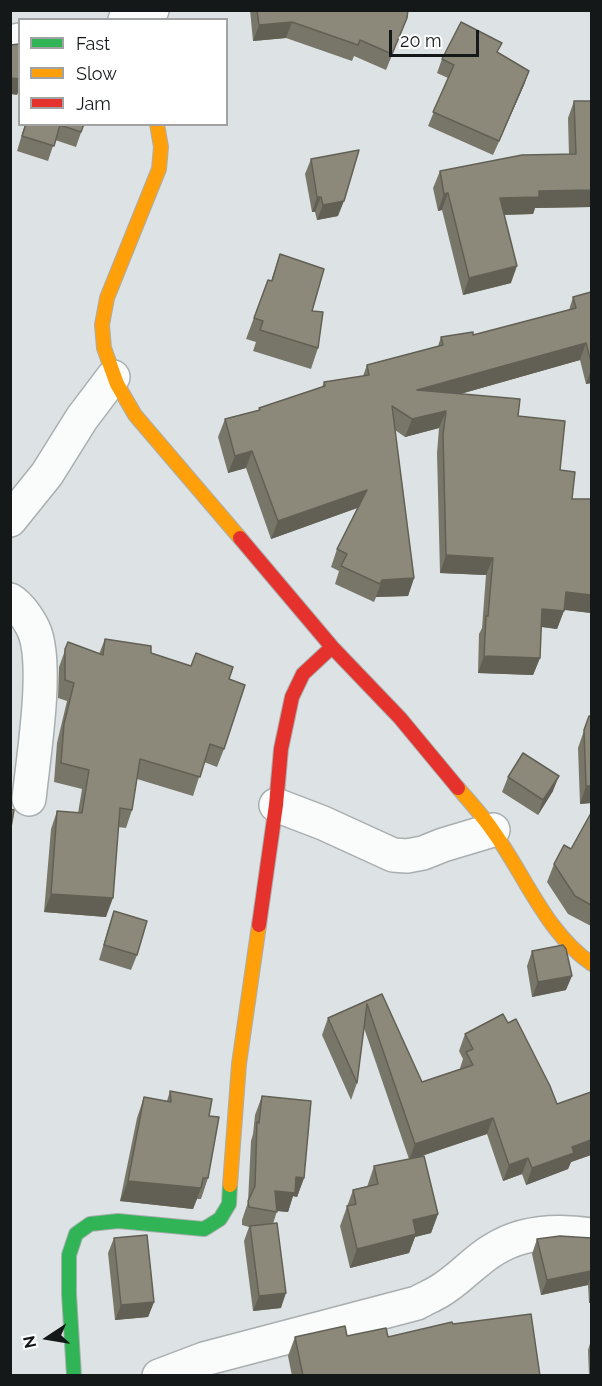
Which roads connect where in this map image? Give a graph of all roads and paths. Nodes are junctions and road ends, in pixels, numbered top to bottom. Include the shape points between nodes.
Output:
1 (152, 10) edge
2 (130, 18) edge
3 (157, 126) edge
4 (113, 377) junction
5 (10, 520) edge
6 (10, 600) edge
7 (332, 647) junction
8 (29, 800) dead end
9 (276, 805) junction
10 (493, 830) junction
11 (591, 964) edge
12 (591, 1235) edge
13 (74, 1376) edge
14 (159, 1376) edge

1 - 2 street
3 - 4 street via 159,169 106,300 102,327
4 - 5 street via 47,474
4 - 7 street via 135,415
6 - 8 street via 35,633 40,658
7 - 9 street via 303,674 292,697 281,749
7 - 10 street via 400,718
9 - 10 street via 393,855 423,853
9 - 13 street via 239,1064 229,1204 220,1220 204,1228 118,1221 90,1224 76,1234 69,1255
10 - 11 street via 548,918 565,941
12 - 14 street via 564,1231 509,1241 493,1249 440,1292 417,1303 204,1359

